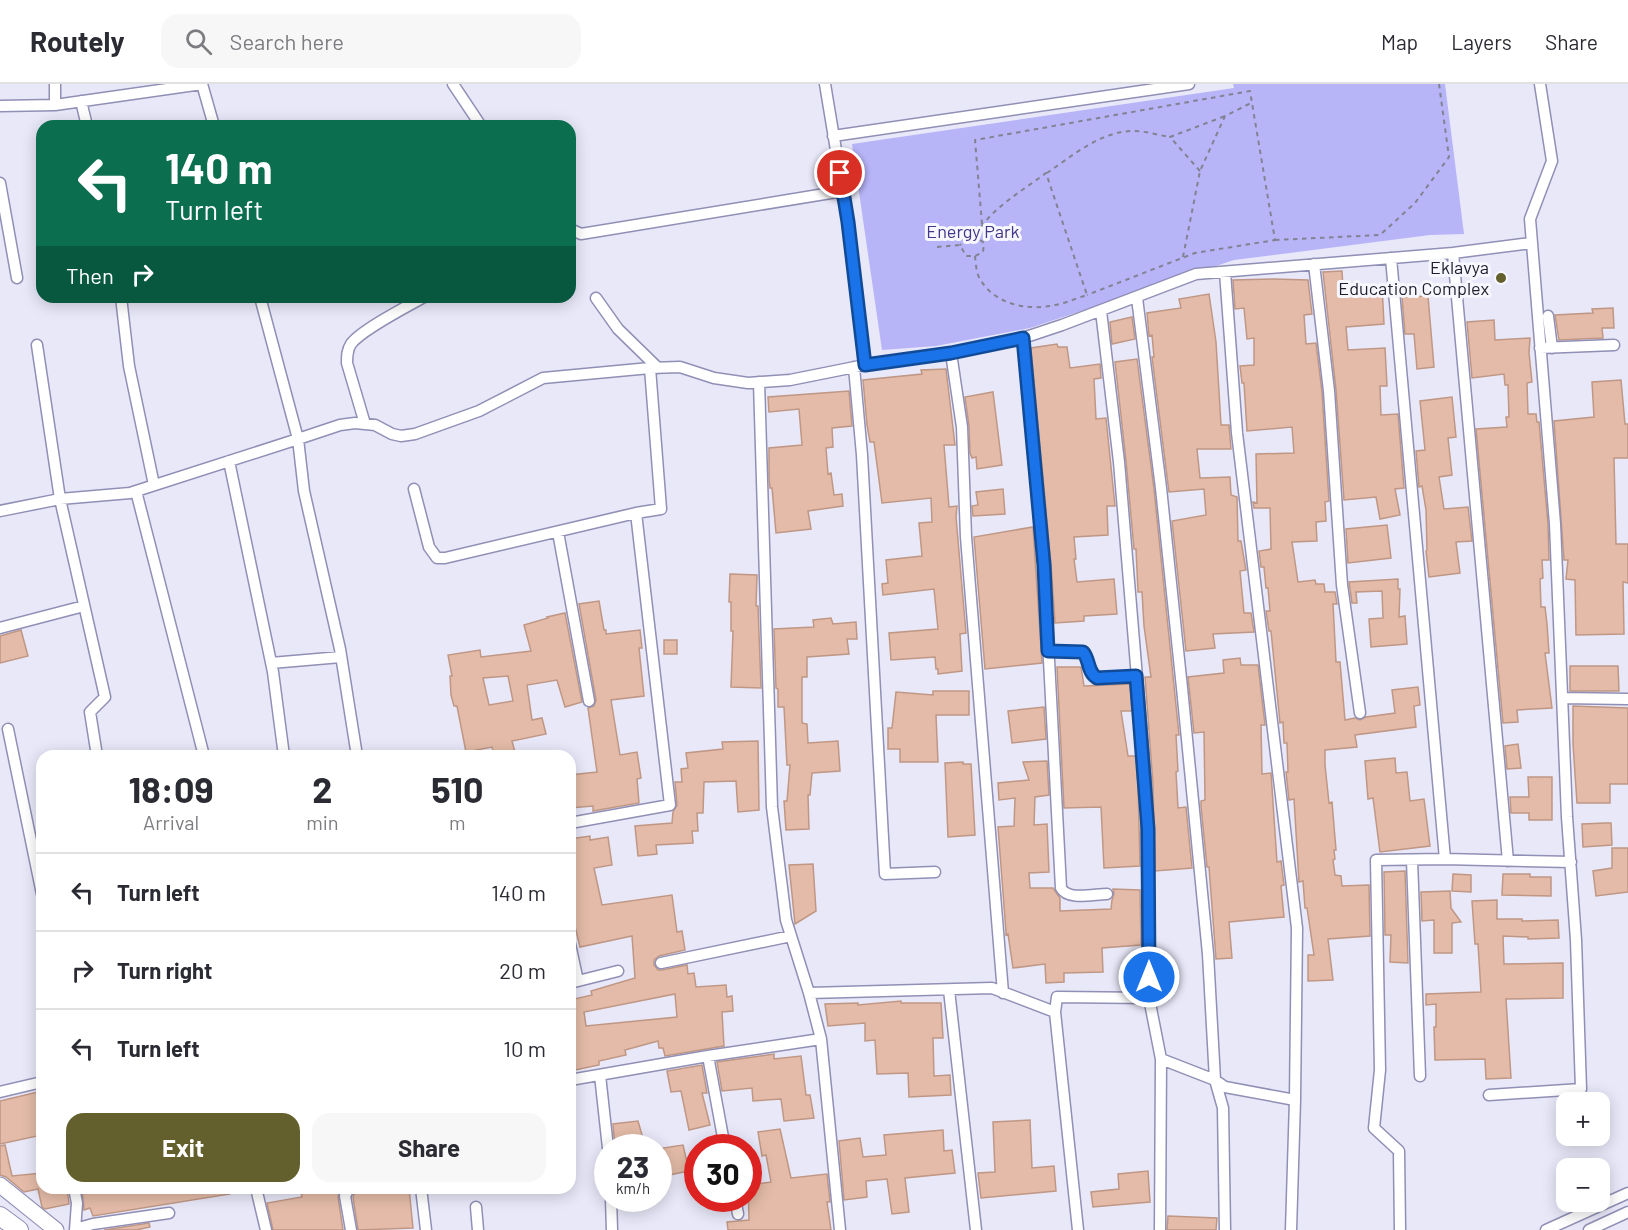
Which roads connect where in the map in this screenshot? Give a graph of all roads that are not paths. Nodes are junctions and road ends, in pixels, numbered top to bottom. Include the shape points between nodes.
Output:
1 (202, 84) edge
2 (453, 84) edge
3 (825, 84) edge
4 (1189, 84) edge
5 (1540, 84) edge
6 (55, 93) edge
7 (81, 101) junction
8 (0, 105) edge
9 (86, 120) edge
10 (212, 120) edge
11 (477, 120) edge
12 (834, 136) junction
13 (0, 183) edge
14 (843, 191) junction
15 (576, 232) edge
16 (1531, 243) junction
17 (1453, 253) junction
18 (1391, 258) junction
19 (1314, 264) junction
20 (1225, 272) junction
21 (17, 278) dead end
22 (596, 298) dead end
23 (1137, 298) junction
24 (123, 303) edge
25 (262, 303) edge
26 (414, 303) edge
27 (1101, 311) junction
28 (1548, 316) dead end
29 (1023, 338) junction
30 (37, 345) dead end
31 (1614, 345) dead end
32 (1546, 348) junction
33 (951, 353) junction
34 (860, 366) junction
35 (654, 368) junction
36 (759, 382) junction
37 (365, 424) junction
38 (298, 439) junction
39 (229, 461) junction
40 (154, 485) junction
41 (414, 489) dead end
42 (136, 491) junction
43 (60, 499) junction
44 (0, 511) edge
45 (636, 513) junction
46 (558, 532) junction
47 (84, 606) junction
48 (0, 628) edge
49 (1048, 651) junction
50 (341, 657) junction
51 (271, 663) junction
52 (1136, 676) junction
53 (1562, 698) junction
54 (1628, 699) edge
55 (590, 701) dead end
56 (1360, 712) dead end
57 (8, 729) dead end
58 (96, 750) edge
59 (202, 750) edge
60 (283, 750) edge
61 (356, 750) edge
62 (576, 822) edge
63 (1445, 859) junction
64 (1412, 860) junction
65 (1508, 861) junction
66 (1570, 862) junction
67 (36, 865) edge
68 (935, 872) dead end
69 (1107, 894) dead end
70 (791, 936) junction
71 (661, 963) dead end
72 (618, 971) dead end
73 (576, 982) edge
74 (949, 990) junction
75 (809, 993) junction
76 (1004, 993) junction
77 (1149, 998) junction
78 (1055, 1012) junction
79 (821, 1040) junction
80 (708, 1056) junction
81 (1161, 1059) junction
82 (600, 1075) junction
83 (1420, 1076) dead end
84 (576, 1079) edge
85 (1215, 1080) junction
86 (36, 1083) edge
87 (0, 1092) edge
88 (1489, 1095) dead end
89 (1295, 1100) junction
90 (606, 1134) edge
91 (722, 1134) edge
92 (0, 1185) edge
93 (75, 1194) edge
94 (258, 1194) edge
95 (346, 1194) edge
96 (421, 1194) edge
97 (1623, 1195) edge
98 (476, 1207) dead end
99 (611, 1212) edge
100 (170, 1213) dead end
101 (1626, 1213) edge
102 (75, 1229) edge
103 (56, 1230) edge
104 (267, 1230) edge
105 (351, 1230) edge
106 (426, 1230) edge
107 (478, 1230) edge
108 (612, 1230) edge
109 (840, 1230) edge
110 (976, 1230) edge
111 (1078, 1230) edge
112 (1160, 1230) edge
113 (1225, 1230) edge
114 (1291, 1230) edge
115 (1400, 1230) edge
116 (1546, 1230) edge
117 (1591, 1230) edge

1 - 7 street
1 - 10 street
2 - 11 street
3 - 12 street
4 - 12 street
5 - 16 street via 1552,161 1530,219
6 - 7 street
6 - 8 street
7 - 9 street
12 - 14 street
13 - 21 street
14 - 15 street via 581,234
14 - 34 street
16 - 17 street
16 - 32 street
17 - 18 street
17 - 65 street
18 - 19 street
18 - 63 street
19 - 20 street
19 - 56 street via 1329,391 1342,585
20 - 23 street via 1196,274
20 - 89 street via 1237,433 1297,928
22 - 35 street
23 - 27 street
23 - 85 street via 1182,688 1208,954
24 - 40 street via 129,366
25 - 38 street
26 - 37 street via 350,346 347,363
27 - 29 street
27 - 52 street via 1119,462
28 - 32 street
29 - 33 street
29 - 49 street
30 - 43 street
31 - 32 street
32 - 53 street
33 - 34 street
33 - 76 street via 962,427 966,537
34 - 36 street
34 - 68 street via 885,874
35 - 36 street via 680,367 714,378
35 - 37 street via 543,378 479,411 408,436
35 - 45 street via 661,510
36 - 70 street via 772,807
37 - 38 street via 340,425
38 - 39 street
38 - 50 street via 304,491
39 - 40 street
39 - 51 street
40 - 42 street
41 - 46 street via 429,547 437,558
42 - 43 street
42 - 59 street
43 - 44 street
43 - 47 street
45 - 46 street
45 - 62 street via 670,805
46 - 55 street
47 - 48 street
47 - 58 street via 105,697 90,712
49 - 52 street via 1083,652 1097,678
49 - 69 street via 1061,888 1070,895
50 - 51 street
50 - 61 street
51 - 60 street
52 - 77 street via 1148,829
53 - 54 street
53 - 66 street
57 - 67 street
63 - 64 street
63 - 65 street
64 - 83 street
64 - 115 street via 1376,860 1380,1070 1374,1128 1399,1151
65 - 66 street
66 - 88 street via 1581,1089
70 - 71 street
70 - 75 street
72 - 73 street
74 - 75 street
74 - 76 street via 992,988
74 - 110 street
75 - 79 street
76 - 78 street
77 - 78 street via 1057,997
77 - 81 street
78 - 111 street
79 - 80 street
79 - 109 street
80 - 82 street
80 - 91 street
81 - 85 street
81 - 112 street
82 - 84 street
82 - 90 street
85 - 89 street via 1225,1087
85 - 113 street via 1223,1108
86 - 87 street
89 - 114 street
92 - 103 street
93 - 102 street
94 - 104 street
95 - 105 street
96 - 106 street
97 - 101 street
97 - 116 street
98 - 107 street
99 - 108 street
100 - 102 street
101 - 117 street

